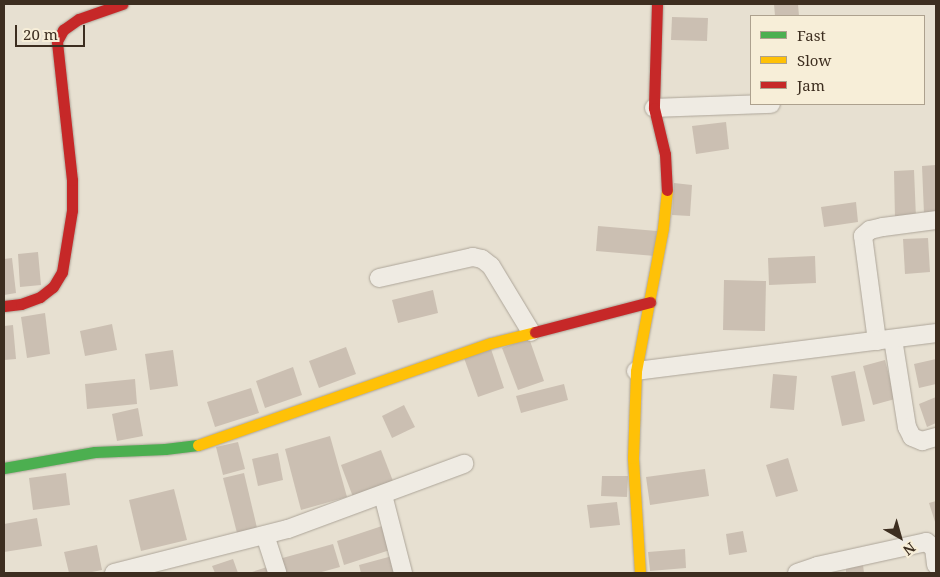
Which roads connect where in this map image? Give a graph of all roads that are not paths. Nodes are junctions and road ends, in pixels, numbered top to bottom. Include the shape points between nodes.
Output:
1 (122, 4) edge
2 (657, 4) edge
3 (750, 105) edge
4 (654, 108) junction
5 (936, 220) edge
6 (379, 278) dead end
7 (650, 302) junction
8 (4, 306) edge
9 (531, 332) junction
10 (936, 334) edge
11 (885, 340) junction
12 (636, 371) junction
13 (936, 437) edge
14 (464, 464) dead end
15 (4, 468) edge
16 (383, 495) junction
17 (265, 535) junction
18 (936, 565) edge
19 (114, 573) edge
20 (277, 573) edge
21 (403, 573) edge
22 (640, 573) edge
23 (796, 573) edge

1 - 8 street via 79,19 63,30 58,41 72,173 72,210 62,272 53,287 40,296 21,304
2 - 4 street
3 - 4 street
4 - 7 street via 668,184
5 - 11 street via 883,226 862,236
6 - 9 street via 473,257 482,258 491,266
7 - 9 street
7 - 12 street
9 - 15 street via 491,342 197,445 95,452
10 - 11 street
11 - 12 street
11 - 13 street via 906,427 912,436 922,441
12 - 22 street via 633,458
14 - 16 street
16 - 17 street
16 - 21 street
17 - 19 street
17 - 20 street
18 - 23 street via 934,548 926,542

